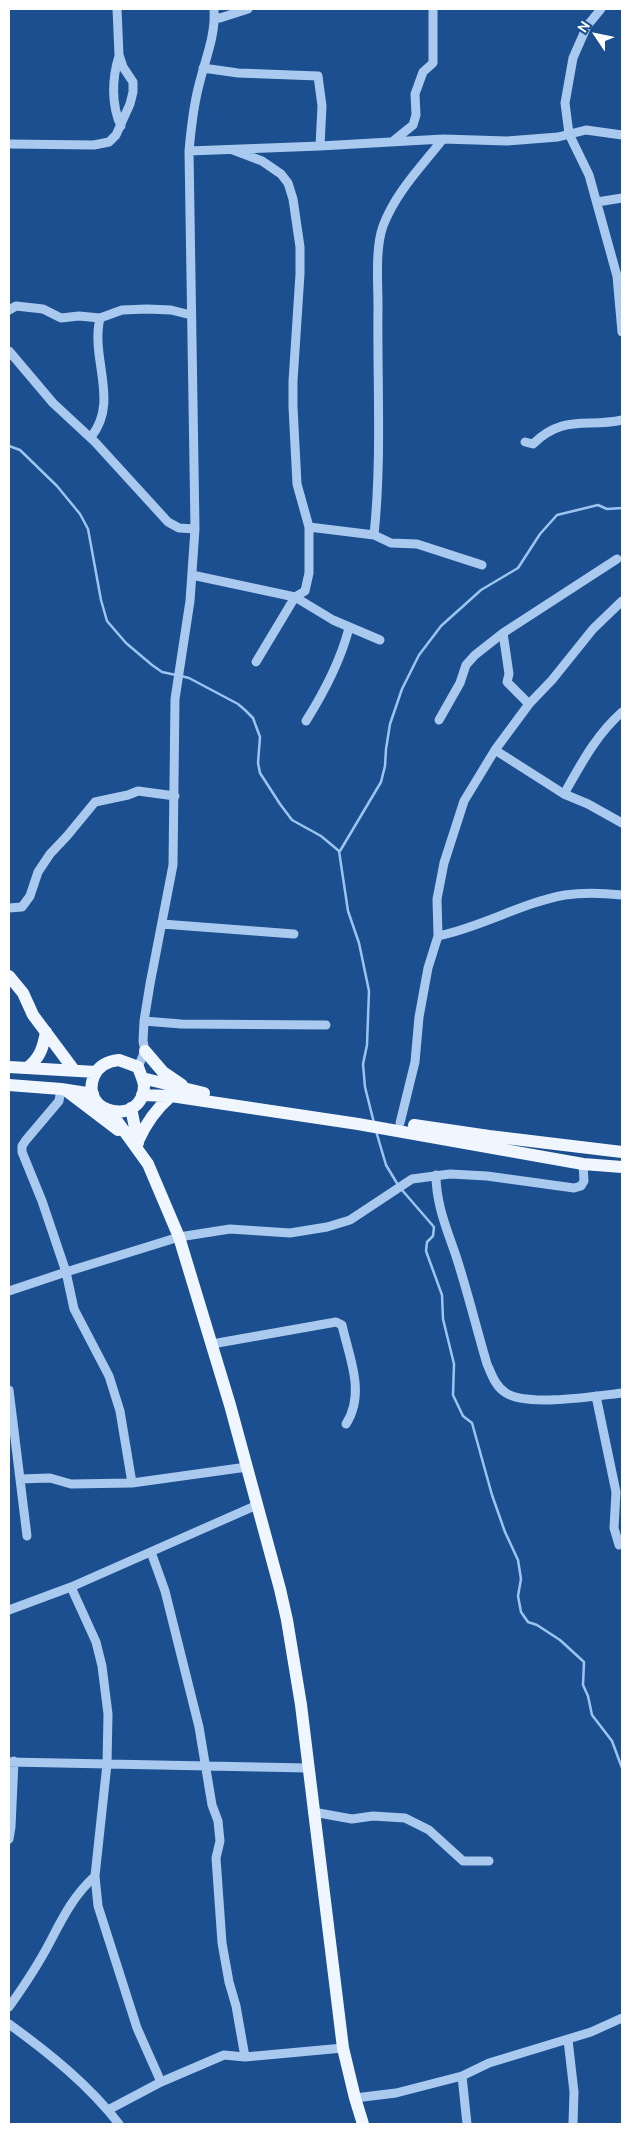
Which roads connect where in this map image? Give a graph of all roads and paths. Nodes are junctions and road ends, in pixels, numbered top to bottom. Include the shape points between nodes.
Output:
1 (117, 9) edge
2 (248, 9) edge
3 (433, 9) edge
4 (601, 9) edge
5 (214, 13) edge
6 (119, 55) junction
7 (203, 68) junction
8 (120, 126) junction
9 (569, 134) junction
10 (622, 135) edge
11 (443, 139) junction
12 (392, 142) junction
13 (9, 144) edge
14 (320, 146) junction
15 (233, 150) junction
16 (189, 152) junction
17 (622, 198) edge
18 (597, 202) junction
19 (191, 304) junction
20 (9, 310) edge
21 (172, 310) junction
22 (191, 315) junction
23 (100, 318) junction
24 (621, 319) edge
25 (622, 332) edge
26 (9, 351) edge
27 (622, 420) edge
28 (91, 438) junction
29 (525, 442) dead end
30 (309, 528) junction
31 (195, 529) junction
32 (374, 535) junction
33 (617, 559) dead end
34 (482, 566) dead end
35 (192, 575) junction
36 (295, 597) junction
37 (622, 601) edge
38 (349, 628) junction
39 (504, 633) junction
40 (380, 640) dead end
41 (256, 662) dead end
42 (529, 704) junction
43 (622, 712) edge
44 (439, 720) dead end
45 (306, 721) dead end
46 (495, 750) junction
47 (564, 794) junction
48 (174, 796) junction
49 (622, 823) edge
50 (622, 895) edge
51 (9, 908) edge
52 (162, 924) junction
53 (294, 934) dead end
54 (438, 936) junction
55 (9, 976) edge
56 (30, 1006) junction
57 (144, 1021) junction
58 (326, 1025) dead end
59 (46, 1032) junction
60 (145, 1051) junction
61 (9, 1067) edge
62 (27, 1068) junction
63 (84, 1071) junction
64 (140, 1072) junction
65 (9, 1085) edge
66 (63, 1089) junction
67 (195, 1091) junction
68 (93, 1094) junction
69 (142, 1095) junction
70 (171, 1096) junction
71 (131, 1108) junction
72 (108, 1110) junction
73 (360, 1120) junction
74 (399, 1126) junction
75 (136, 1144) junction
76 (622, 1152) edge
77 (582, 1164) junction
78 (622, 1167) edge
79 (436, 1175) junction
80 (179, 1237) junction
81 (66, 1272) junction
82 (9, 1292) edge
83 (212, 1344) junction
84 (9, 1390) edge
85 (622, 1393) edge
86 (596, 1396) junction
87 (346, 1424) dead end
88 (247, 1467) junction
89 (20, 1479) junction
90 (132, 1483) junction
91 (619, 1492) edge
92 (258, 1505) junction
93 (27, 1536) dead end
94 (619, 1545) dead end
95 (152, 1552) junction
96 (71, 1587) junction
97 (9, 1610) edge
98 (11, 1761) edge
99 (107, 1764) junction
100 (205, 1767) junction
101 (307, 1768) junction
102 (313, 1812) junction
103 (9, 1838) edge
104 (489, 1862) dead end
105 (95, 1876) junction
106 (9, 2007) edge
107 (622, 2018) edge
108 (9, 2024) edge
109 (568, 2040) junction
110 (343, 2048) junction
111 (245, 2057) junction
112 (462, 2076) junction
113 (161, 2082) junction
114 (354, 2098) junction
115 (108, 2110) junction
116 (119, 2124) edge
117 (363, 2124) edge
118 (467, 2124) edge
119 (573, 2124) edge

1 - 6 street
2 - 5 street via 220,18
3 - 12 street via 433,62 423,72 414,94 416,115 413,125
4 - 9 street via 587,26 573,58 565,103
5 - 7 street via 211,41
6 - 8 street via 113,100
6 - 8 street via 133,82 130,104
7 - 14 street via 238,73 318,76 322,106
7 - 16 street
8 - 13 street via 109,142 94,145
9 - 10 street via 586,130
9 - 11 street via 507,141
9 - 18 street via 586,168
11 - 12 street
11 - 32 street via 405,185 381,235 378,492
12 - 14 street
14 - 15 street
15 - 16 street
15 - 30 street via 262,161 281,174 293,199 300,247 293,407 297,484
16 - 19 street
17 - 18 street
18 - 24 street via 617,276
19 - 21 street
19 - 22 street
20 - 23 street via 16,306 43,309 61,318
21 - 22 street
21 - 23 street via 122,310
22 - 31 street
23 - 28 street via 98,339 105,400 101,421
24 - 25 street
26 - 28 street via 53,404
27 - 29 street via 558,426 533,444
28 - 31 street via 168,522 180,528
30 - 32 street
30 - 36 street via 308,582 305,591
31 - 35 street
32 - 34 street via 391,543 430,546
33 - 39 street
35 - 36 street
35 - 48 street via 175,699
36 - 38 street
36 - 41 street
37 - 42 street via 593,629
38 - 40 street
38 - 45 street via 344,648
39 - 42 street via 507,682
39 - 44 street via 466,665 460,683
42 - 46 street
43 - 47 street via 591,747
46 - 47 street
46 - 54 street via 464,801 453,835 437,899
47 - 49 street
48 - 51 street via 138,791 95,802 50,854 22,907
48 - 52 street via 173,865
50 - 54 street via 564,896
52 - 53 street
52 - 57 street
54 - 74 street via 428,968 415,1062
55 - 56 main road
56 - 59 main road
56 - 63 main road via 41,1012
57 - 58 street
57 - 60 street
59 - 62 main road via 42,1050
59 - 63 main road
60 - 64 street
60 - 67 main road via 163,1072
61 - 62 main road
62 - 63 main road
63 - 64 main road via 112,1061 125,1061
63 - 68 main road via 92,1083
64 - 67 main road
64 - 69 main road
65 - 66 main road
66 - 68 main road
66 - 75 main road
66 - 81 street via 60,1101 26,1140 22,1152
67 - 73 main road
68 - 72 main road
69 - 70 main road
69 - 71 main road
70 - 73 main road
70 - 75 main road via 150,1119
71 - 72 main road via 120,1112
71 - 75 main road
72 - 75 main road
73 - 74 main road
74 - 76 main road
74 - 77 main road
75 - 80 main road
77 - 78 main road
77 - 79 street via 584,1181 574,1188 486,1176
79 - 80 street via 412,1179 350,1220 327,1227 290,1233 230,1229
79 - 86 street via 443,1222 487,1364 500,1389 517,1398
80 - 81 street
80 - 83 main road
81 - 82 street
81 - 90 street via 74,1309 109,1376 120,1410
83 - 87 street via 339,1323 354,1370 355,1403
83 - 88 main road
84 - 89 street
85 - 86 street
86 - 91 street
88 - 90 street
88 - 92 main road
89 - 90 street via 50,1478 71,1484
89 - 93 street
91 - 94 street via 614,1528
92 - 95 street
92 - 101 main road via 287,1620
95 - 96 street
95 - 100 street via 199,1727
96 - 97 street
96 - 99 street via 96,1642 102,1666 108,1714
98 - 99 street
98 - 103 street via 12,1820
99 - 100 street
99 - 105 street
100 - 101 street
100 - 111 street via 219,1830 216,1858 222,1943
101 - 102 main road
102 - 104 street via 352,1819 373,1816 405,1818 430,1830 463,1861
102 - 110 main road
105 - 106 street via 64,1913 28,1980
105 - 113 street via 102,1919 137,2028
107 - 109 street
108 - 115 street via 76,2077
109 - 112 street via 489,2063
109 - 119 street via 574,2092
110 - 111 street
110 - 114 main road
111 - 113 street via 224,2055
112 - 114 street via 396,2093
112 - 118 street
113 - 115 street
114 - 117 main road
115 - 116 street

